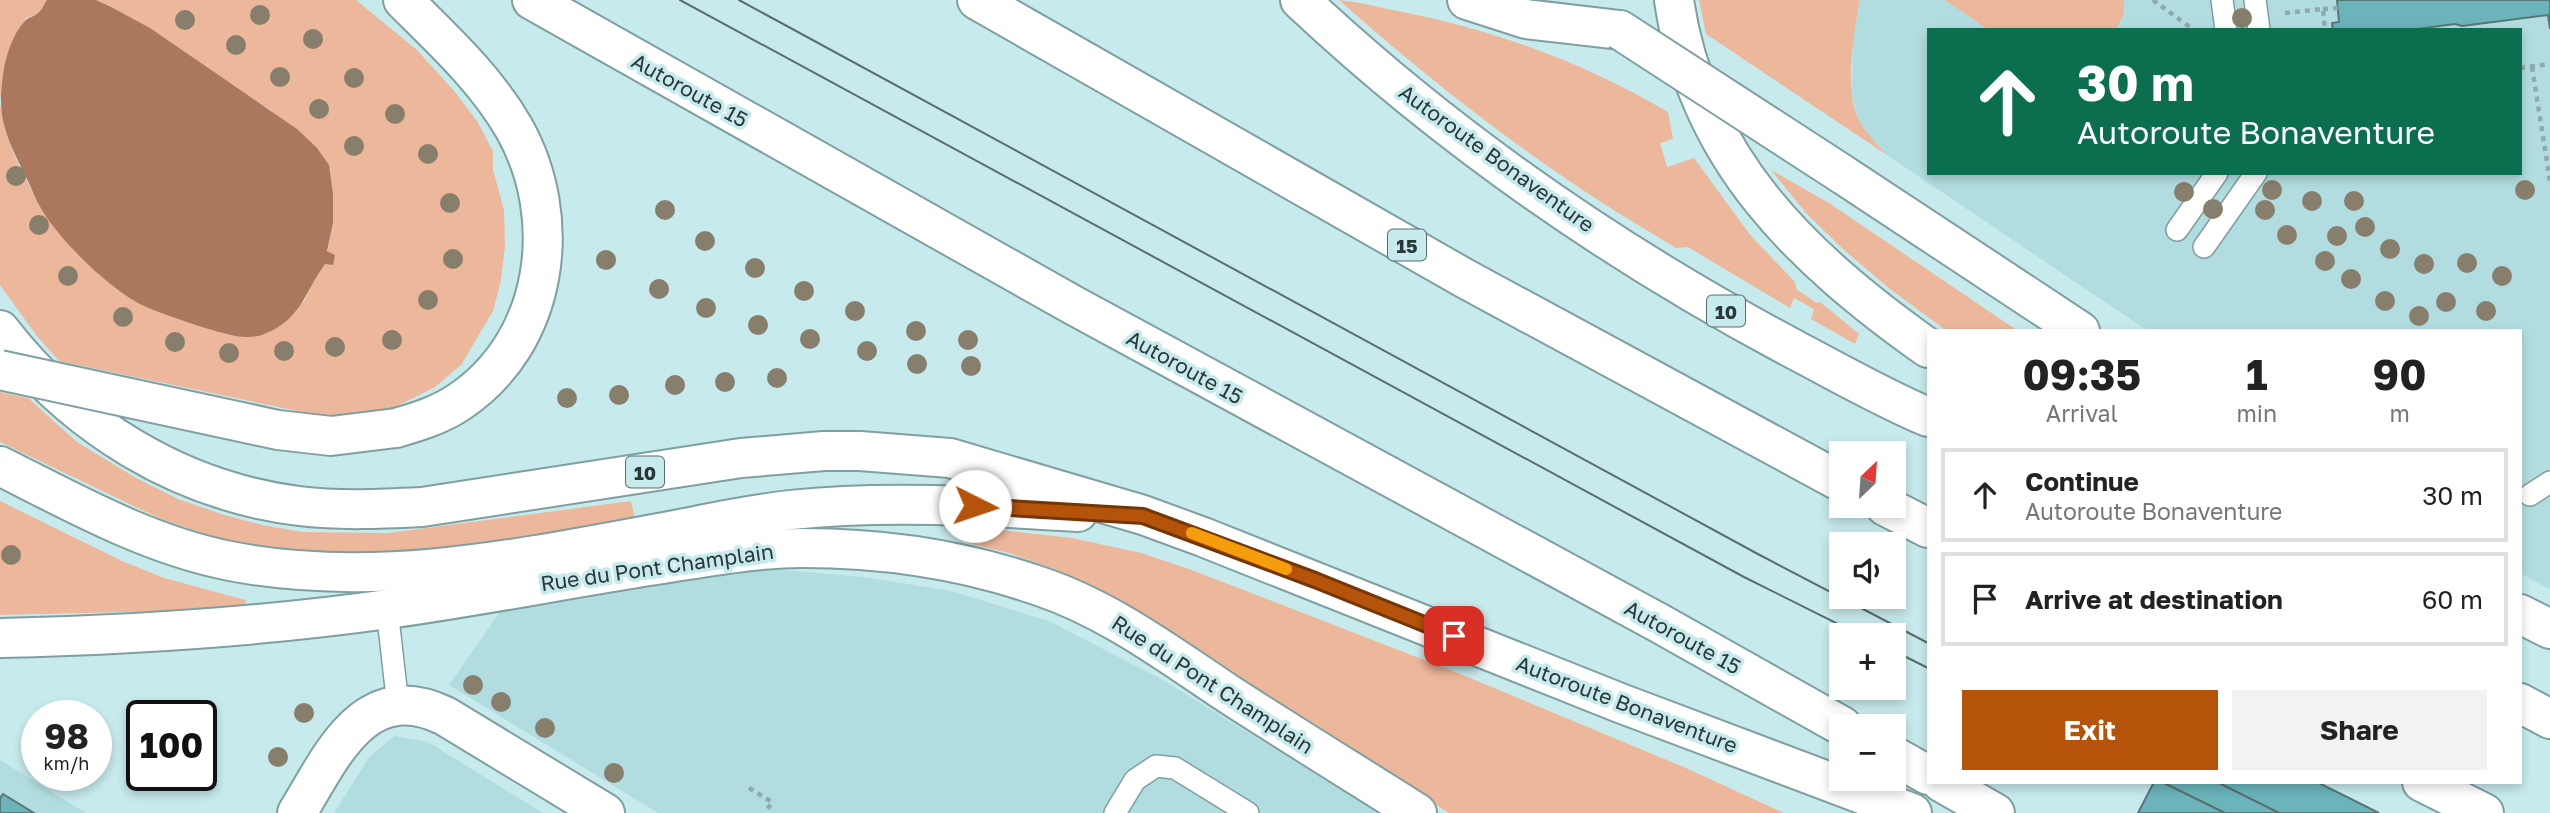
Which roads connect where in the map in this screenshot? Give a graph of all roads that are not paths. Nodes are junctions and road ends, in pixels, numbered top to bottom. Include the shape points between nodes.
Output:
1 (403, 0) edge
2 (532, 0) edge
3 (977, 0) edge
4 (1300, 0) edge
5 (1467, 0) edge
6 (1588, 0) edge
7 (1674, 0) edge
8 (2222, 0) edge
9 (2255, 0) edge
10 (2227, 28) edge
11 (2259, 28) edge
12 (1620, 30) junction
13 (2216, 175) edge
14 (2255, 175) edge
15 (2178, 230) dead end
16 (2204, 247) dead end
17 (2077, 329) edge
18 (0, 330) edge
19 (1927, 347) edge
20 (0, 370) edge
21 (1927, 416) edge
22 (0, 466) edge
23 (1829, 476) edge
24 (2550, 482) edge
25 (2530, 495) dead end
26 (1143, 516) junction
27 (1906, 517) edge
28 (1927, 527) edge
29 (387, 609) junction
30 (2522, 615) edge
31 (2550, 629) edge
32 (0, 638) edge
33 (2522, 705) edge
34 (398, 706) junction
35 (1829, 719) edge
36 (2550, 719) edge
37 (1906, 762) edge
38 (1927, 774) edge
39 (1944, 784) edge
40 (2426, 784) edge
41 (297, 813) edge
42 (605, 813) edge
43 (1115, 813) edge
44 (1248, 813) edge
45 (1418, 813) edge
46 (1912, 813) edge
47 (1995, 813) edge
48 (2484, 813) edge

1 - 20 main road, bridge via 483,83 515,131 541,204 544,253 530,313 493,373 449,408 396,428 331,436 278,430
2 - 35 main road, Autoroute 15 via 1073,305
3 - 23 main road, 15 via 1464,278
4 - 21 main road, Autoroute Bonaventure / 10 via 1445,123 1617,245 1763,332
5 - 12 main road via 1527,19
6 - 12 main road
7 - 19 main road via 1685,51 1711,124 1752,189 1847,287
8 - 10 lane
9 - 11 lane
12 - 17 main road, bridge
13 - 15 lane
14 - 16 lane
18 - 26 main road, Autoroute Bonaventure / 10 via 59,393 137,453 199,483 270,502 341,509 422,507 730,460 860,451 950,458
22 - 26 main road via 171,544 228,561 333,573 440,568 750,516 845,506 947,504
24 - 25 lane
26 - 46 main road, Autoroute Bonaventure / 10
27 - 28 main road
29 - 32 main road, Rue du Pont Champlain via 187,630
29 - 34 lane
29 - 45 main road, Rue du Pont Champlain via 766,550 874,552 951,562 1042,586 1114,620
30 - 31 main road
33 - 36 main road
34 - 41 main road via 373,713 353,727
34 - 42 main road via 422,707 446,716
37 - 38 main road
39 - 47 main road
40 - 48 main road
43 - 44 lane via 1135,780 1156,766 1175,768

